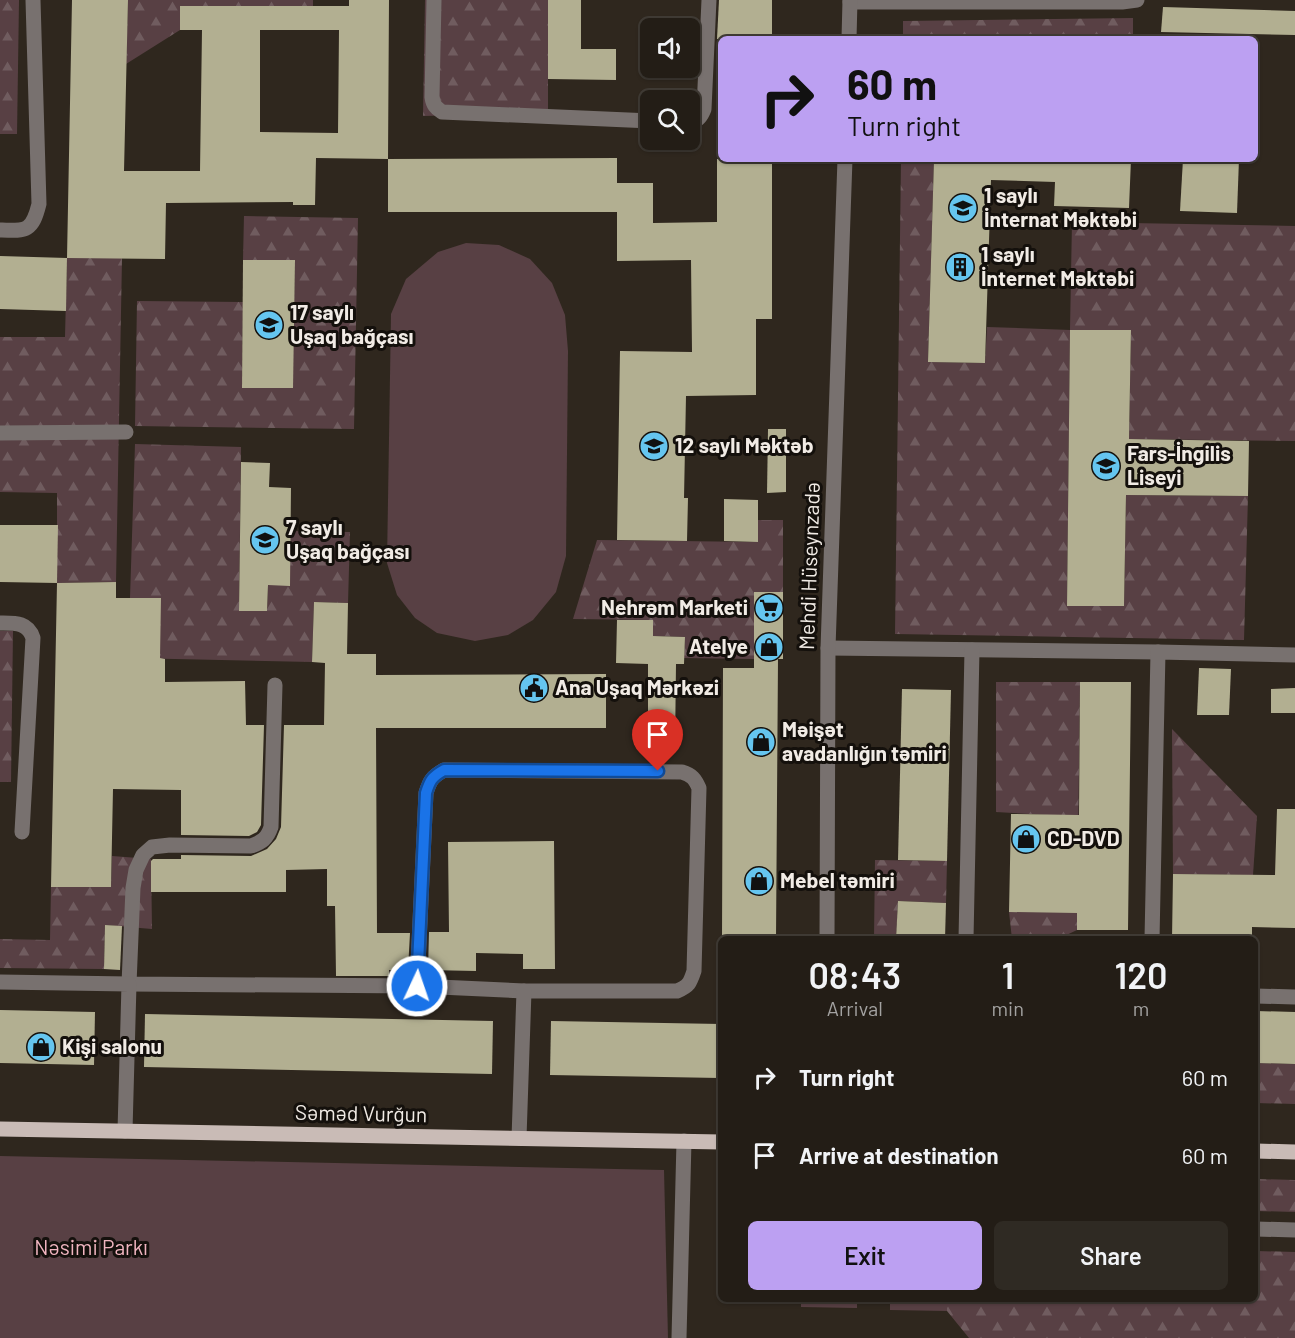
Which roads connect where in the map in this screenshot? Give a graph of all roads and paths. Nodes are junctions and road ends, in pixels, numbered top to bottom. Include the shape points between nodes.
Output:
1 (33, 0) edge
2 (434, 0) edge
3 (709, 0) edge
4 (1137, 0) edge
5 (850, 1) edge
6 (988, 1) edge
7 (849, 36) edge
8 (700, 116) edge
9 (640, 121) edge
10 (845, 162) edge
11 (0, 230) edge
12 (126, 432) dead end
13 (0, 434) edge
14 (0, 623) edge
15 (828, 648) junction
16 (972, 650) junction
17 (1158, 652) junction
18 (1295, 656) edge
19 (275, 685) dead end
20 (22, 832) dead end
21 (827, 936) edge
22 (966, 936) edge
23 (1152, 936) edge
24 (0, 982) edge
25 (129, 984) junction
26 (417, 986) junction
27 (524, 991) junction
28 (1258, 996) edge
29 (1295, 997) edge
30 (0, 1129) edge
31 (125, 1131) junction
32 (519, 1138) junction
33 (684, 1141) junction
34 (718, 1142) edge
35 (1258, 1151) edge
36 (1295, 1152) edge
37 (1258, 1229) edge
38 (1295, 1230) edge
39 (679, 1338) edge

1 - 11 street via 39,204 31,225 21,231
2 - 9 street via 432,97 433,104 442,112
3 - 8 street via 704,109
4 - 6 street
5 - 6 street
5 - 7 street
10 - 15 street, Mehdi Hüseynzadə
12 - 13 street
14 - 20 street via 26,626 33,638
15 - 16 street
15 - 21 street, Mehdi Hüseynzadə
16 - 17 street
16 - 22 street
17 - 18 street
17 - 23 street
19 - 25 street via 268,836 251,846 170,845 152,847 143,855 133,888
24 - 25 street
25 - 26 street
25 - 31 street
26 - 27 street
26 - 27 street via 426,793 435,775 444,770 689,774 699,788 694,971 687,987 677,991
27 - 32 street
28 - 29 street
30 - 31 main road, Səməd Vurğun
31 - 32 main road, Səməd Vurğun
32 - 33 main road, Səməd Vurğun
33 - 34 main road, Səməd Vurğun
33 - 39 street
35 - 36 main road
37 - 38 street

